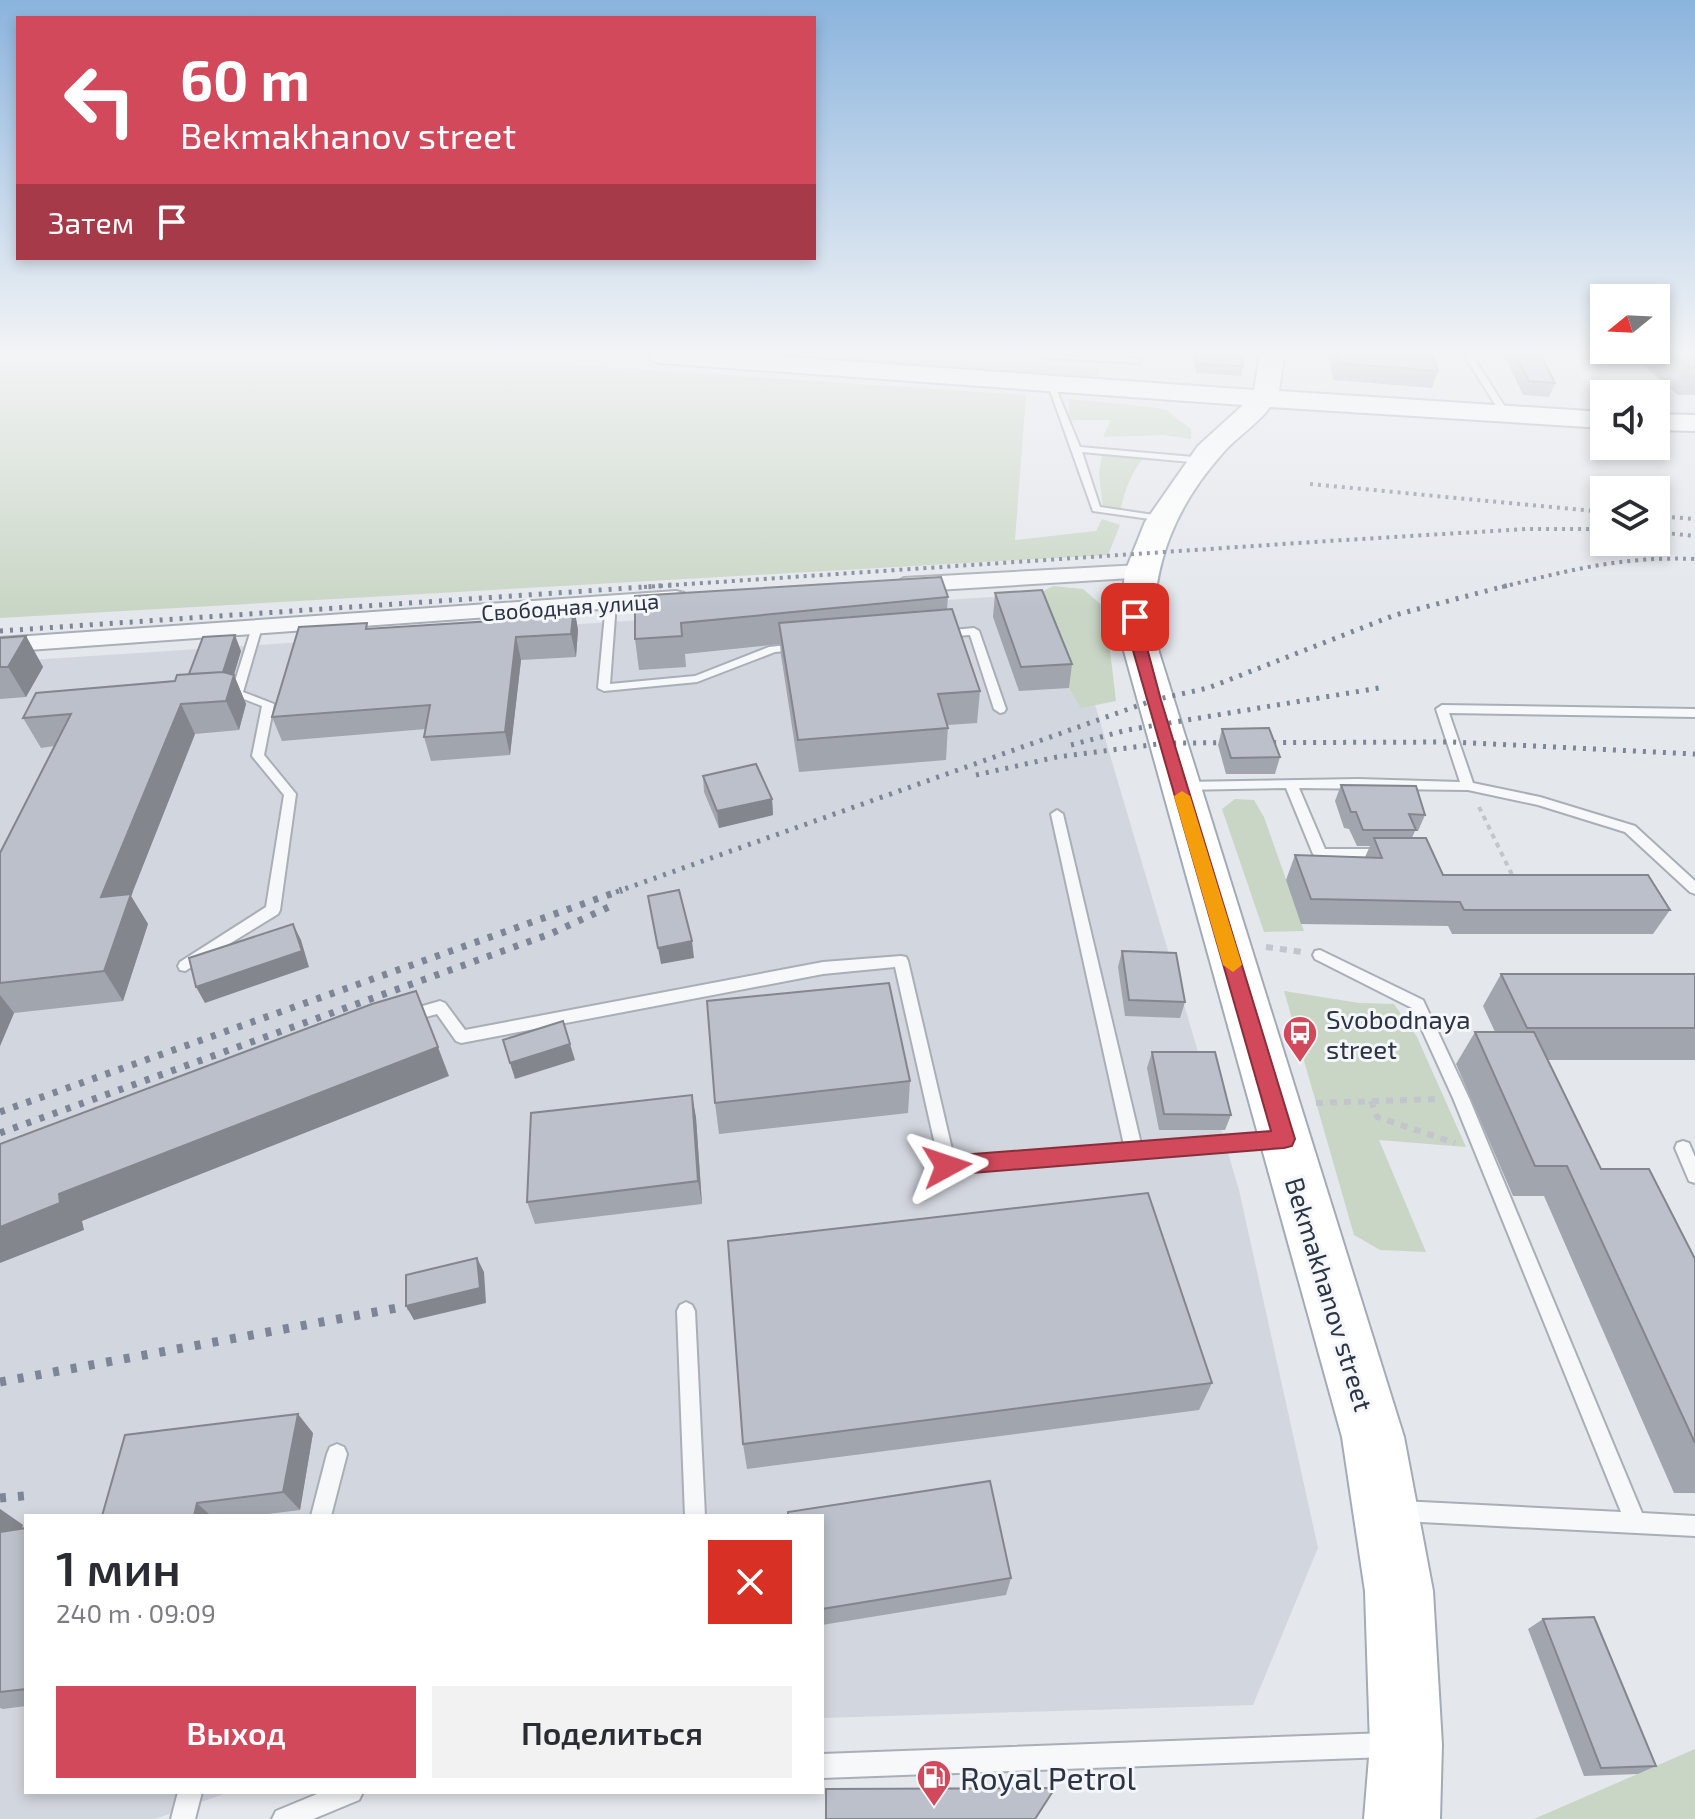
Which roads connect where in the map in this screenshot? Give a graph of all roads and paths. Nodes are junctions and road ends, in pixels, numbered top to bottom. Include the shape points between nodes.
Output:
1 (1072, 440) edge
2 (1173, 440) edge
3 (1202, 440) edge
4 (1076, 449) junction
5 (1161, 519) junction
6 (1140, 572) junction
7 (877, 587) edge
8 (706, 596) edge
9 (611, 603) junction
10 (257, 627) junction
11 (928, 635) edge
12 (0, 645) edge
13 (804, 646) edge
14 (1000, 709) dead end
15 (1695, 713) edge
16 (1291, 784) junction
17 (1179, 786) junction
18 (1468, 786) junction
19 (1057, 814) dead end
20 (1406, 854) edge
21 (1517, 885) edge
22 (1695, 889) edge
23 (1225, 940) junction
24 (1320, 955) joint
25 (185, 966) dead end
26 (397, 1018) edge
27 (1461, 1098) junction
28 (1371, 1101) junction
29 (1300, 1121) junction
30 (1683, 1148) dead end
31 (1134, 1151) junction
32 (1484, 1153) junction
33 (1695, 1176) edge
34 (686, 1311) dead end
35 (337, 1454) dead end
36 (1385, 1510) junction
37 (322, 1514) edge
38 (695, 1514) edge
39 (1636, 1524) junction
40 (1695, 1526) edge
41 (1406, 1745) junction
42 (824, 1766) edge
43 (189, 1794) edge
44 (346, 1794) edge
45 (183, 1819) edge
46 (284, 1819) edge
47 (1402, 1819) edge

1 - 4 lane
2 - 4 lane
3 - 5 main road, Bekmakhanov street
4 - 5 lane via 1096,509
5 - 6 main road, Bekmakhanov street
6 - 7 street
6 - 17 main road, Bekmakhanov street via 1136,633
8 - 9 street, Свободная улица
9 - 10 street, Свободная улица
9 - 13 lane via 604,688 697,679 773,649
10 - 12 street, Свободная улица
10 - 25 lane via 231,694 268,704 258,756 290,794 273,910
11 - 14 lane via 974,631
15 - 18 lane via 1442,709
16 - 17 lane
16 - 18 lane
16 - 20 lane via 1320,854
17 - 23 main road, Bekmakhanov street
18 - 21 path
18 - 22 lane via 1630,829
19 - 31 lane
23 - 24 path
23 - 29 main road, Bekmakhanov street
24 - 27 lane via 1418,1004
26 - 31 lane via 440,1007 461,1037 823,968 901,961 947,1166
27 - 28 path
27 - 32 lane
28 - 29 path
28 - 32 path via 1377,1117
29 - 31 lane
29 - 36 main road, Bekmakhanov street
30 - 33 lane
32 - 39 lane
34 - 38 lane
35 - 37 lane
36 - 39 lane
36 - 41 main road, Bekmakhanov street via 1399,1591
39 - 40 lane
41 - 42 lane
41 - 47 main road, Bekmakhanov street
43 - 45 lane
44 - 46 lane

